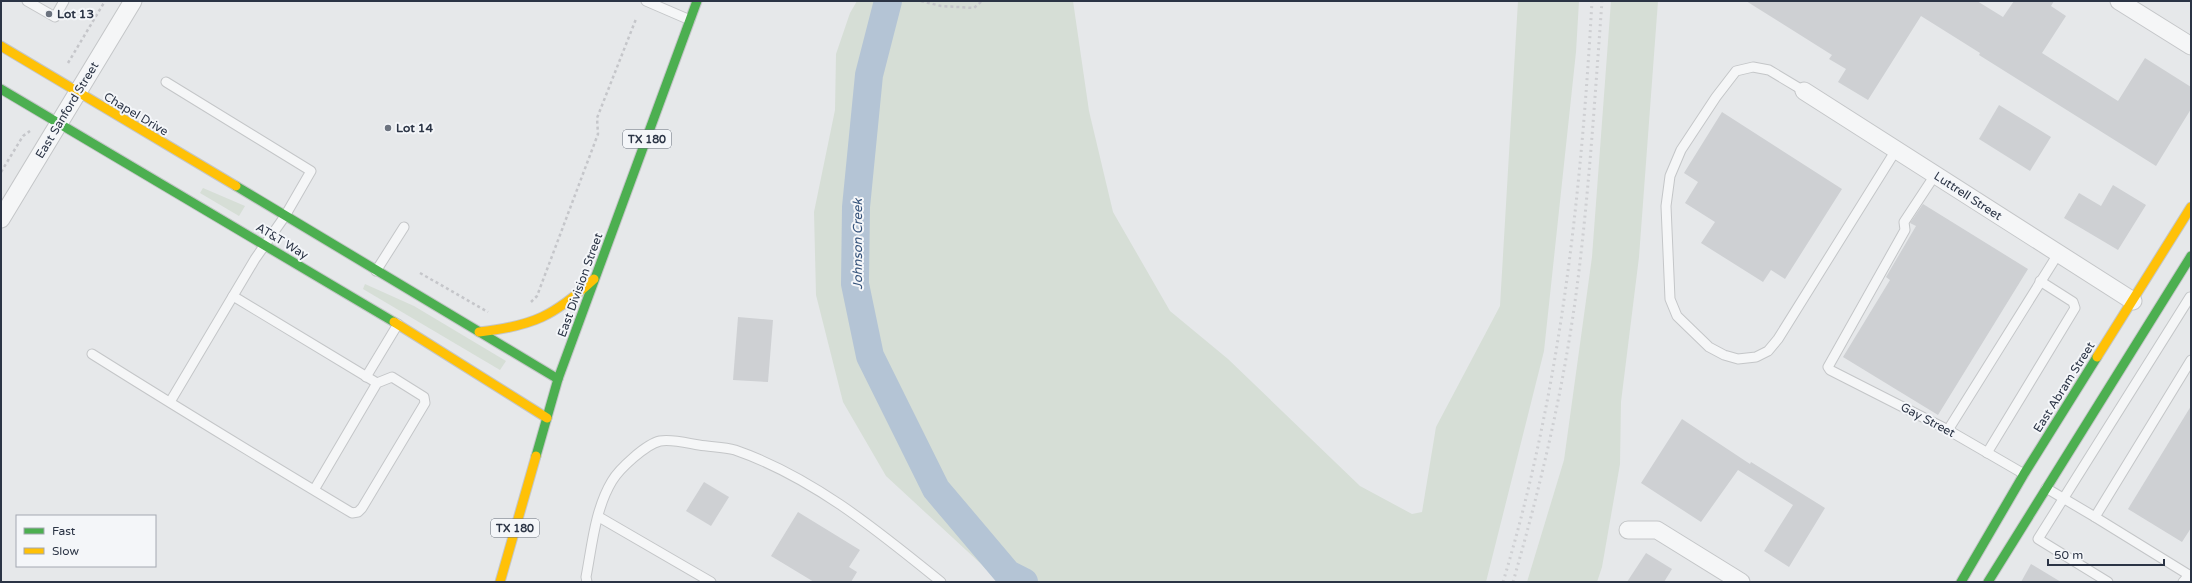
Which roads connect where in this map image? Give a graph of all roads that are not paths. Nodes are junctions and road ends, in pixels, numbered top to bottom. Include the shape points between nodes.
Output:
1 (27, 1) edge
2 (64, 1) edge
3 (133, 1) edge
4 (646, 1) edge
5 (697, 1) edge
6 (2119, 1) edge
7 (690, 20) junction
8 (1, 46) edge
9 (2191, 46) edge
10 (166, 82) dead end
11 (1, 89) edge
12 (1804, 91) joint
13 (77, 93) junction
14 (59, 122) junction
15 (1896, 150) junction
16 (183, 155) joint
17 (1935, 174) junction
18 (2191, 207) edge
19 (285, 216) junction
20 (1, 219) edge
21 (404, 227) dead end
22 (266, 246) junction
23 (2058, 254) junction
24 (2191, 256) edge
25 (376, 271) junction
26 (596, 276) junction
27 (2040, 282) junction
28 (2159, 291) dead end
29 (2183, 293) edge
30 (233, 296) junction
31 (2139, 299) junction
32 (398, 324) junction
33 (478, 332) junction
34 (92, 354) dead end
35 (2191, 360) edge
36 (366, 377) junction
37 (558, 379) junction
38 (377, 383) junction
39 (170, 402) junction
40 (547, 418) junction
41 (1948, 430) junction
42 (1987, 453) junction
43 (2024, 474) junction
44 (2040, 485) junction
45 (314, 490) junction
46 (2064, 499) junction
47 (599, 517) junction
48 (2095, 518) junction
49 (1628, 530) dead end
50 (500, 582) edge
51 (587, 582) edge
52 (711, 582) edge
53 (941, 582) edge
54 (1740, 582) edge
55 (1961, 582) edge
56 (1988, 582) edge
57 (2108, 582) edge
58 (2183, 582) edge

1 - 2 lane via 54,17
3 - 13 street, East Sanford Street
4 - 7 lane
5 - 7 main road, East Division Street / TX 180
6 - 9 street
7 - 26 main road, East Division Street / TX 180
8 - 13 main road
10 - 19 lane via 311,172
11 - 14 main road, AT&T Way
12 - 15 street, Luttrell Street
12 - 15 lane via 1769,70 1753,67 1736,71 1716,96 1681,150 1670,176 1666,206 1670,299 1677,316 1709,347 1738,359 1756,357 1768,351
13 - 14 street, East Sanford Street
13 - 16 main road, Chapel Drive
14 - 20 street, East Sanford Street
14 - 22 main road, AT&T Way
15 - 17 street, Luttrell Street
16 - 19 main road, AT&T Way
17 - 23 street, Luttrell Street
17 - 41 lane, Gay Street via 1904,222 1905,230 1828,367
18 - 31 main road, East Abram Street
19 - 22 lane
19 - 25 main road, AT&T Way
21 - 25 lane
22 - 30 lane via 255,259
22 - 32 main road, AT&T Way
23 - 27 lane
23 - 31 street, Luttrell Street
24 - 29 main road
25 - 33 main road, AT&T Way
26 - 33 main road via 576,296 534,322
26 - 37 main road, East Division Street / TX 180
27 - 41 lane
27 - 42 lane via 2073,302 2075,308
28 - 29 main road
29 - 44 main road
29 - 46 lane
30 - 36 lane
30 - 39 lane
31 - 43 main road, East Abram Street
32 - 36 lane
32 - 40 main road, AT&T Way
33 - 37 main road, AT&T Way
34 - 39 lane
35 - 48 lane
36 - 38 lane
37 - 40 main road, East Division Street / TX 180
38 - 45 lane
38 - 45 lane via 392,377 424,397 425,403 360,510 352,512
39 - 45 lane
40 - 50 main road, East Division Street / TX 180
41 - 42 lane, Gay Street
42 - 43 lane, Gay Street
43 - 44 main road
43 - 55 main road, East Abram Street
44 - 46 lane
44 - 56 main road via 1996,576
46 - 48 lane
46 - 57 lane via 2038,539
47 - 51 lane
47 - 52 lane
47 - 53 lane via 612,480 642,449 660,441 734,450 801,480 882,534
48 - 58 lane via 2189,575
49 - 54 street via 1657,530

